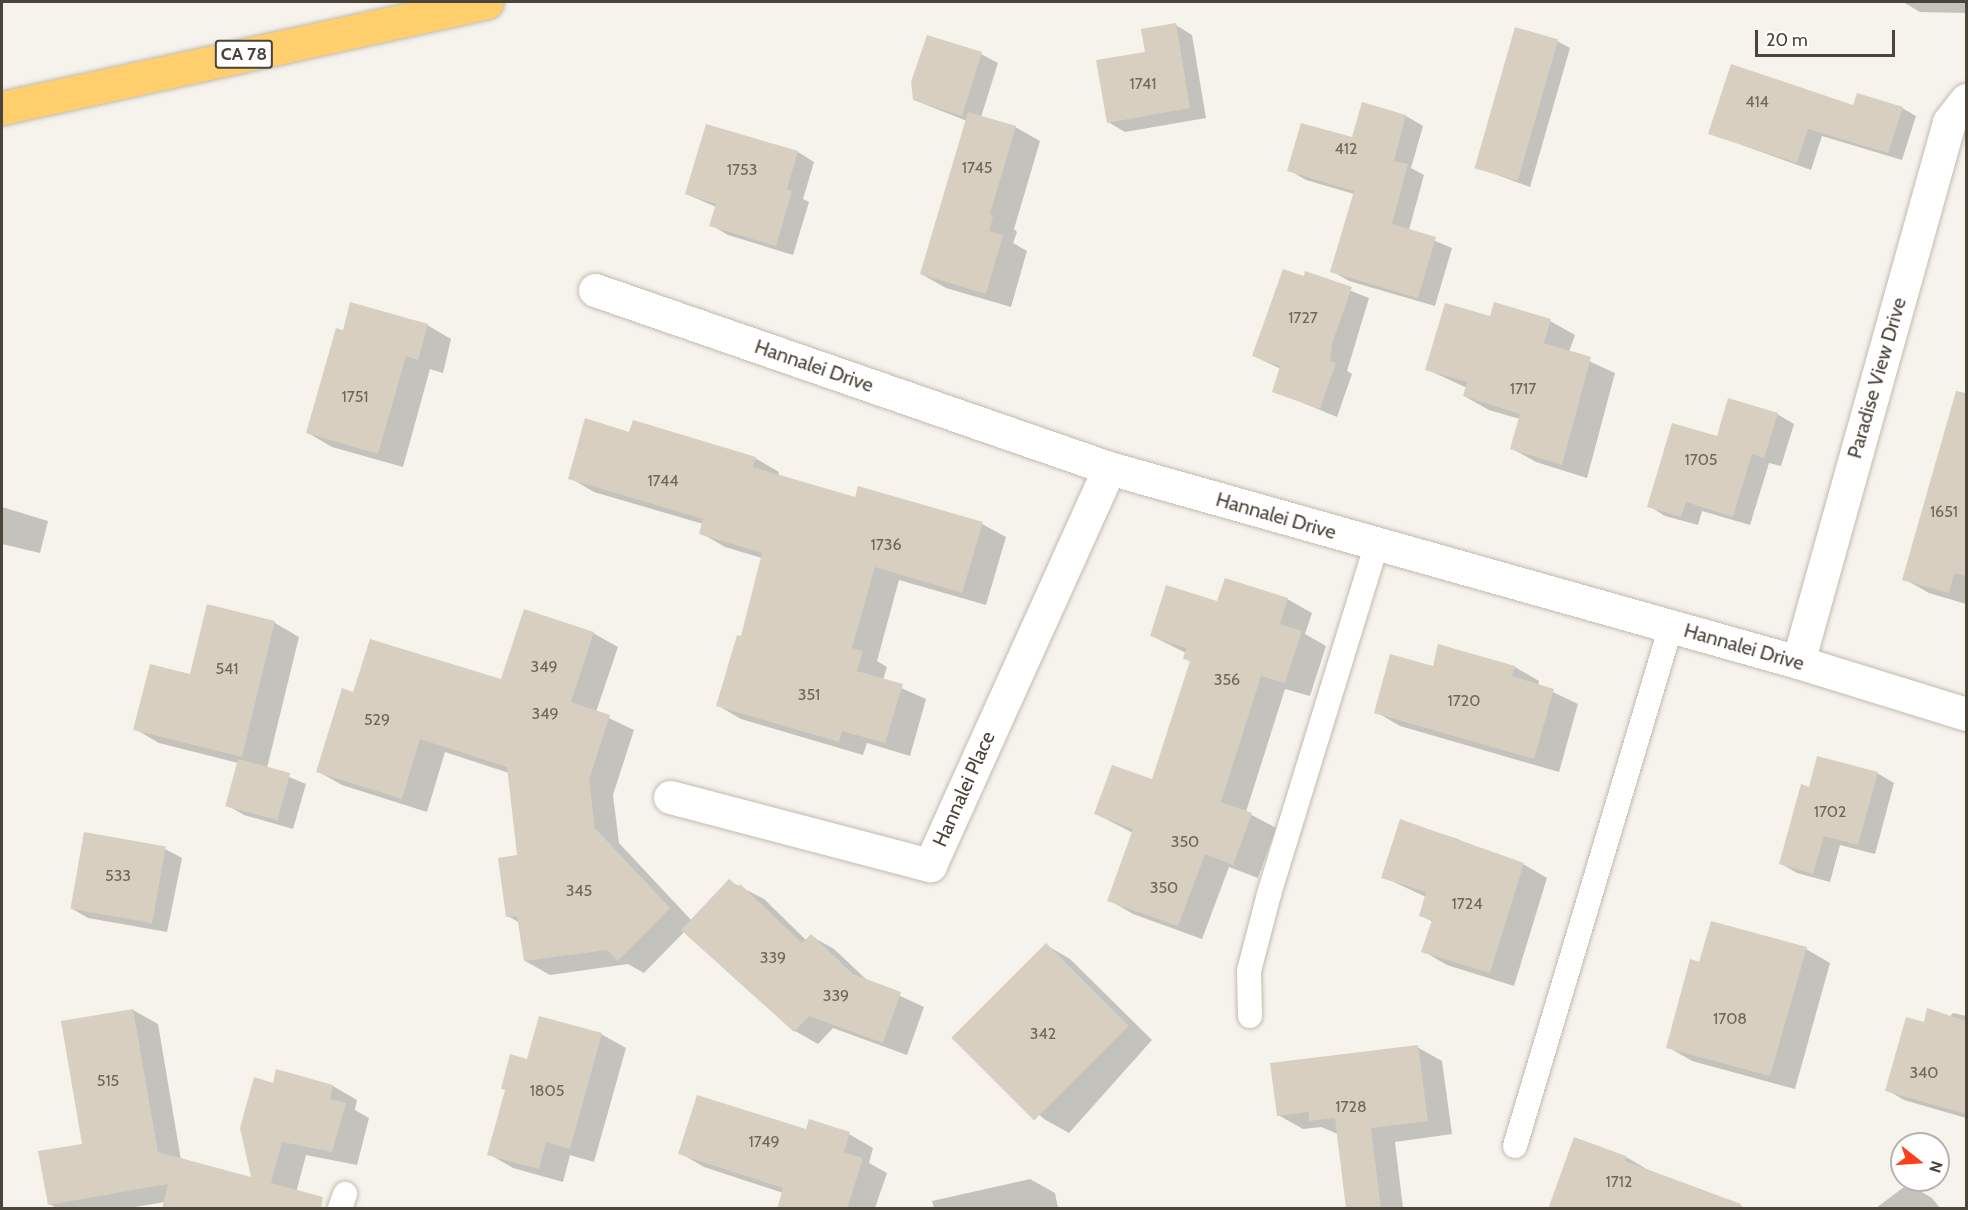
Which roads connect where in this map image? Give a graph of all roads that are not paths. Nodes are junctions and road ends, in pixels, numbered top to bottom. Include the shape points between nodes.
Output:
1 (487, 2) edge
2 (1966, 100) edge
3 (2, 108) edge
4 (595, 290) dead end
5 (1109, 468) junction
6 (1377, 544) junction
7 (1671, 627) junction
8 (1798, 662) junction
9 (1966, 714) edge
10 (670, 797) dead end
11 (1250, 1016) dead end
12 (1515, 1146) dead end

1 - 3 highway, CA 78
2 - 8 street, Paradise View Drive via 1949,122
4 - 5 street, Hannalei Drive
5 - 6 street, Hannalei Drive
5 - 10 street, Hannalei Place via 930,865
6 - 7 street, Hannalei Drive
6 - 11 lane via 1269,894 1249,971
7 - 8 street, Hannalei Drive
7 - 12 lane
8 - 9 street, Hannalei Drive

